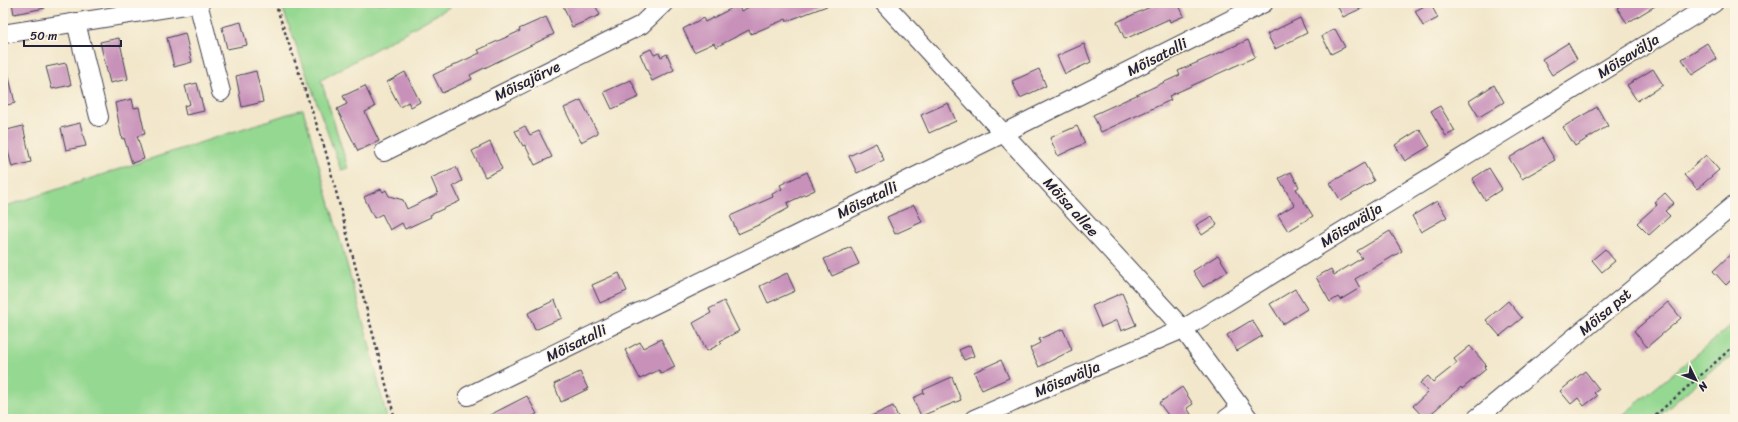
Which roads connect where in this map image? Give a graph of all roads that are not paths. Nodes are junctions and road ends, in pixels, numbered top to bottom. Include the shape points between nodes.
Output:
1 (198, 3) edge
2 (664, 3) edge
3 (884, 3) edge
4 (1264, 3) edge
5 (1714, 3) edge
6 (76, 22) junction
7 (3, 34) edge
8 (221, 92) dead end
9 (99, 117) dead end
10 (1004, 133) junction
11 (384, 152) dead end
12 (1735, 204) edge
13 (1183, 329) junction
14 (468, 396) dead end
15 (1245, 414) edge
16 (974, 419) edge
17 (1226, 419) edge
18 (1476, 419) edge

1 - 6 street
1 - 8 street
2 - 11 street, Mõisajärve via 641,25
3 - 10 street, Mõisa allee
4 - 10 street, Mõisatalli
5 - 13 street, Mõisavälja
6 - 7 street
6 - 9 street
10 - 13 street, Mõisa allee
10 - 14 street, Mõisatalli
12 - 18 street, Mõisa pst
13 - 15 street, Mõisa allee
13 - 16 street, Mõisavälja
15 - 17 street

